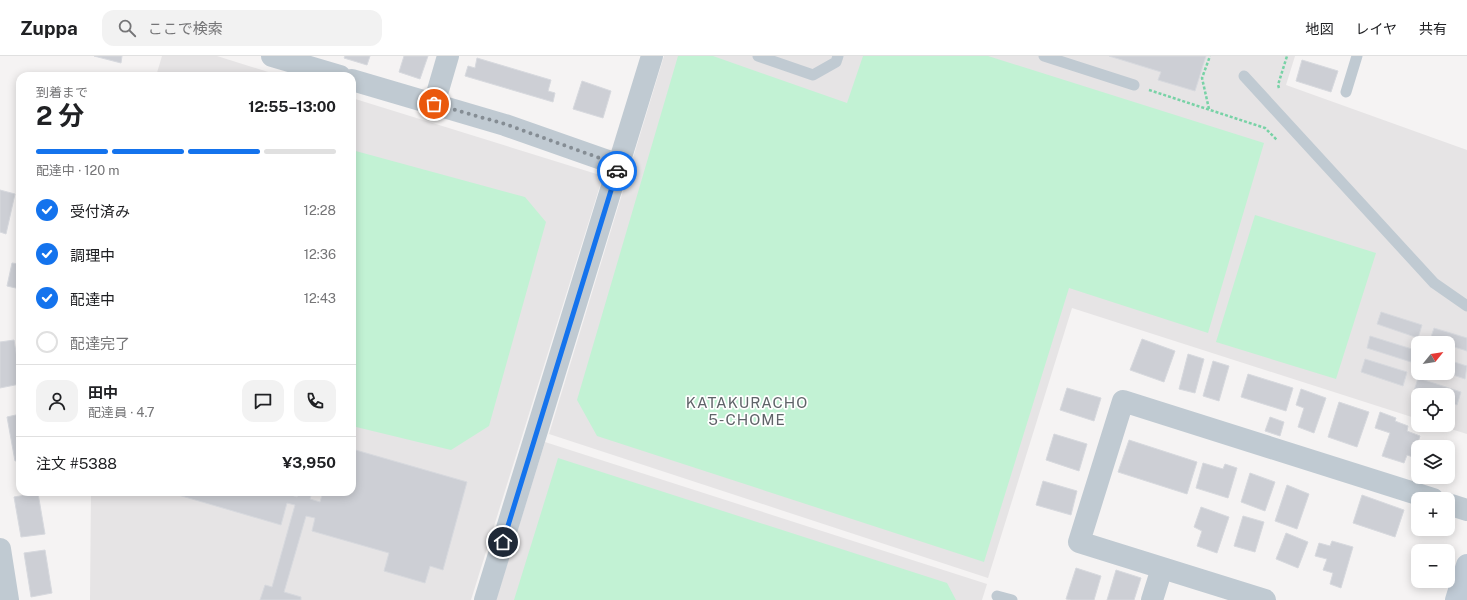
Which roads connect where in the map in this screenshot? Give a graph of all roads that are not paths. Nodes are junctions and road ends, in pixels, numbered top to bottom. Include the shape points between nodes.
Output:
1 (272, 56) edge
2 (448, 56) edge
3 (652, 56) edge
4 (758, 56) edge
5 (838, 56) edge
6 (1044, 56) edge
7 (1357, 56) edge
8 (326, 72) edge
9 (1244, 76) dead end
10 (356, 81) edge
11 (1134, 85) road end
12 (1346, 92) dead end
13 (434, 104) junction
14 (619, 165) junction
15 (1467, 306) edge
16 (1411, 492) edge
17 (1455, 506) edge
18 (1467, 510) edge
19 (0, 549) edge
20 (1467, 565) edge
21 (1162, 568) junction
22 (5, 595) edge
23 (997, 596) dead end
24 (485, 600) edge
25 (1012, 600) edge
26 (1152, 600) edge
27 (1265, 600) edge
28 (1456, 600) edge

1 - 8 street
2 - 13 street
3 - 14 street
4 - 5 lane via 813,75 836,62
6 - 11 lane
7 - 12 lane
9 - 15 lane via 1434,283
10 - 13 street
13 - 14 street via 505,124
14 - 24 street
16 - 21 street via 1123,401 1079,542
17 - 18 street
19 - 22 street
20 - 28 main road
21 - 26 street
21 - 27 street
23 - 25 lane

